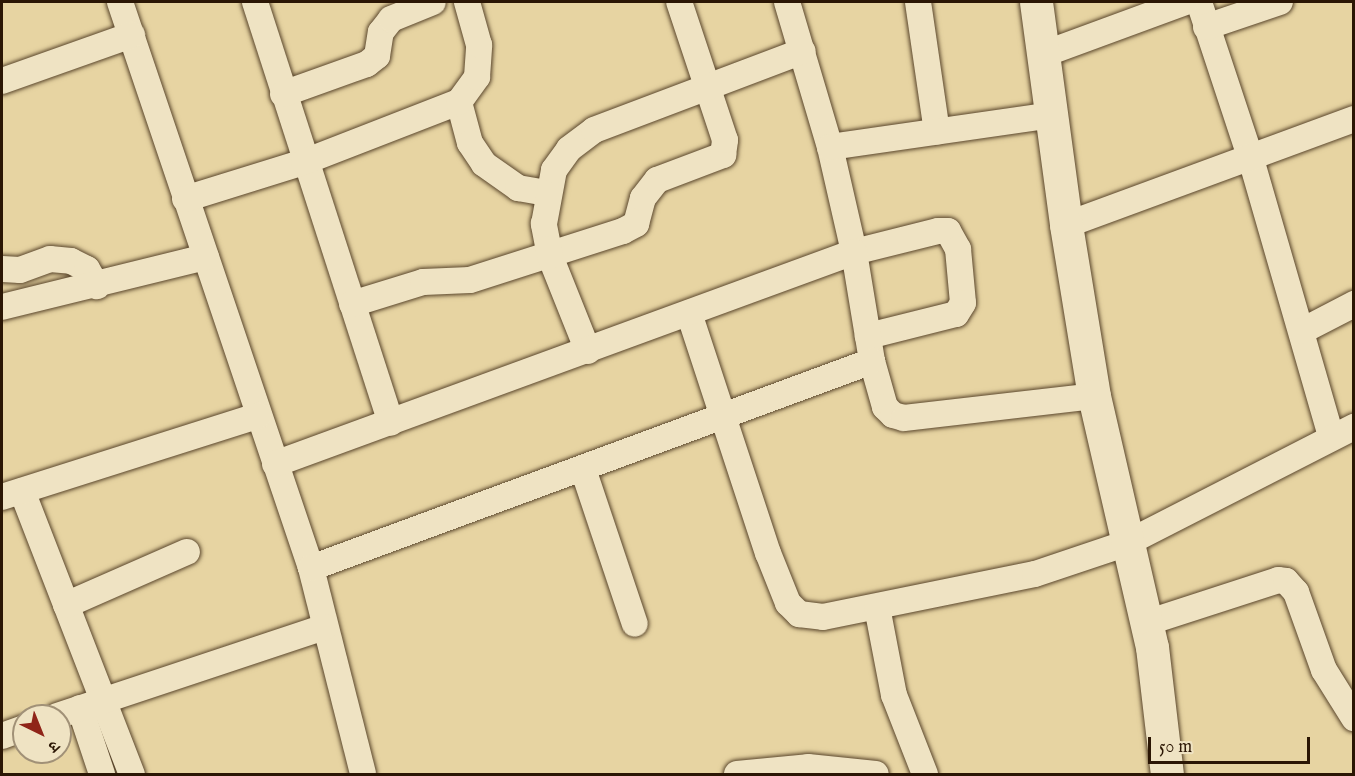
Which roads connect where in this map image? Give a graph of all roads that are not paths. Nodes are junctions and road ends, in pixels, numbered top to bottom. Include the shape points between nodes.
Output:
1 (120, 2) edge
2 (255, 2) edge
3 (433, 2) edge
4 (467, 2) edge
5 (679, 2) edge
6 (787, 2) edge
7 (918, 2) edge
8 (1036, 2) edge
9 (1185, 2) edge
10 (1199, 2) edge
11 (1280, 2) edge
12 (1206, 27) junction
13 (132, 35) junction
14 (803, 51) junction
15 (1044, 54) junction
16 (2, 81) edge
17 (707, 86) junction
18 (283, 94) junction
19 (459, 102) junction
20 (1053, 115) junction
21 (1353, 119) edge
22 (937, 132) junction
23 (830, 147) junction
24 (1251, 159) junction
25 (304, 162) junction
26 (546, 193) junction
27 (185, 200) junction
28 (1066, 225) junction
29 (854, 252) junction
30 (550, 256) junction
31 (206, 257) junction
32 (2, 269) edge
33 (97, 286) junction
34 (351, 304) junction
35 (1353, 304) edge
36 (2, 307) edge
37 (689, 313) junction
38 (1302, 331) junction
39 (868, 336) junction
40 (588, 351) junction
41 (872, 362) junction
42 (1094, 396) junction
43 (258, 416) junction
44 (721, 416) junction
45 (391, 423) junction
46 (1342, 431) edge
47 (275, 464) junction
48 (583, 469) junction
49 (12, 494) edge
50 (1127, 543) junction
51 (188, 552) dead end
52 (311, 568) junction
53 (66, 605) junction
54 (877, 607) junction
55 (1146, 622) junction
56 (635, 624) dead end
57 (325, 627) junction
58 (80, 709) edge
59 (1353, 718) edge
60 (809, 770) edge
61 (102, 774) edge
62 (132, 774) edge
63 (363, 774) edge
64 (737, 774) edge
65 (876, 774) edge
66 (925, 774) edge
67 (1167, 774) edge

1 - 13 street
2 - 18 street
3 - 18 street via 392,19 381,32 377,56 367,64
4 - 19 street via 479,45 477,77
5 - 17 street
6 - 14 street
7 - 22 street
8 - 15 street
9 - 15 street
10 - 12 street
11 - 12 street
12 - 24 street
13 - 16 street
13 - 27 street
14 - 17 street
14 - 23 street
15 - 20 street
17 - 26 street via 594,130 569,149 554,170
17 - 30 street via 724,140 723,155 657,180 643,198 636,224
18 - 25 street
19 - 25 street
19 - 26 street via 470,143 484,164 518,188
20 - 22 street
20 - 28 street
21 - 24 street
22 - 23 street
23 - 29 street
24 - 28 street
24 - 38 street
25 - 27 street
25 - 34 street
26 - 30 street via 544,224
27 - 31 street
28 - 42 street
29 - 37 street
29 - 39 street
29 - 39 street via 938,231 948,231 958,249 963,303 956,314
30 - 34 street via 470,280 423,282
30 - 40 street
31 - 33 street
31 - 43 street
32 - 33 street via 20,270 50,259 71,261 87,269
33 - 36 street
34 - 45 street
35 - 38 street
37 - 40 street
37 - 44 street
38 - 46 street
39 - 41 street
40 - 45 street
41 - 42 street via 885,407 904,418
41 - 44 street
42 - 50 street
43 - 47 street
43 - 49 street
44 - 48 street
44 - 54 street via 788,603 799,614 823,617
45 - 47 street
46 - 50 street
47 - 52 street
48 - 52 street
48 - 56 street
49 - 53 street
50 - 54 street via 1035,574
50 - 55 street
51 - 53 street
52 - 57 street
53 - 58 street
54 - 66 street via 894,695
55 - 59 street via 1278,580 1286,581 1296,592 1324,670
55 - 67 street
57 - 58 street
57 - 63 street
58 - 61 street
58 - 62 street
60 - 64 street
60 - 65 street

